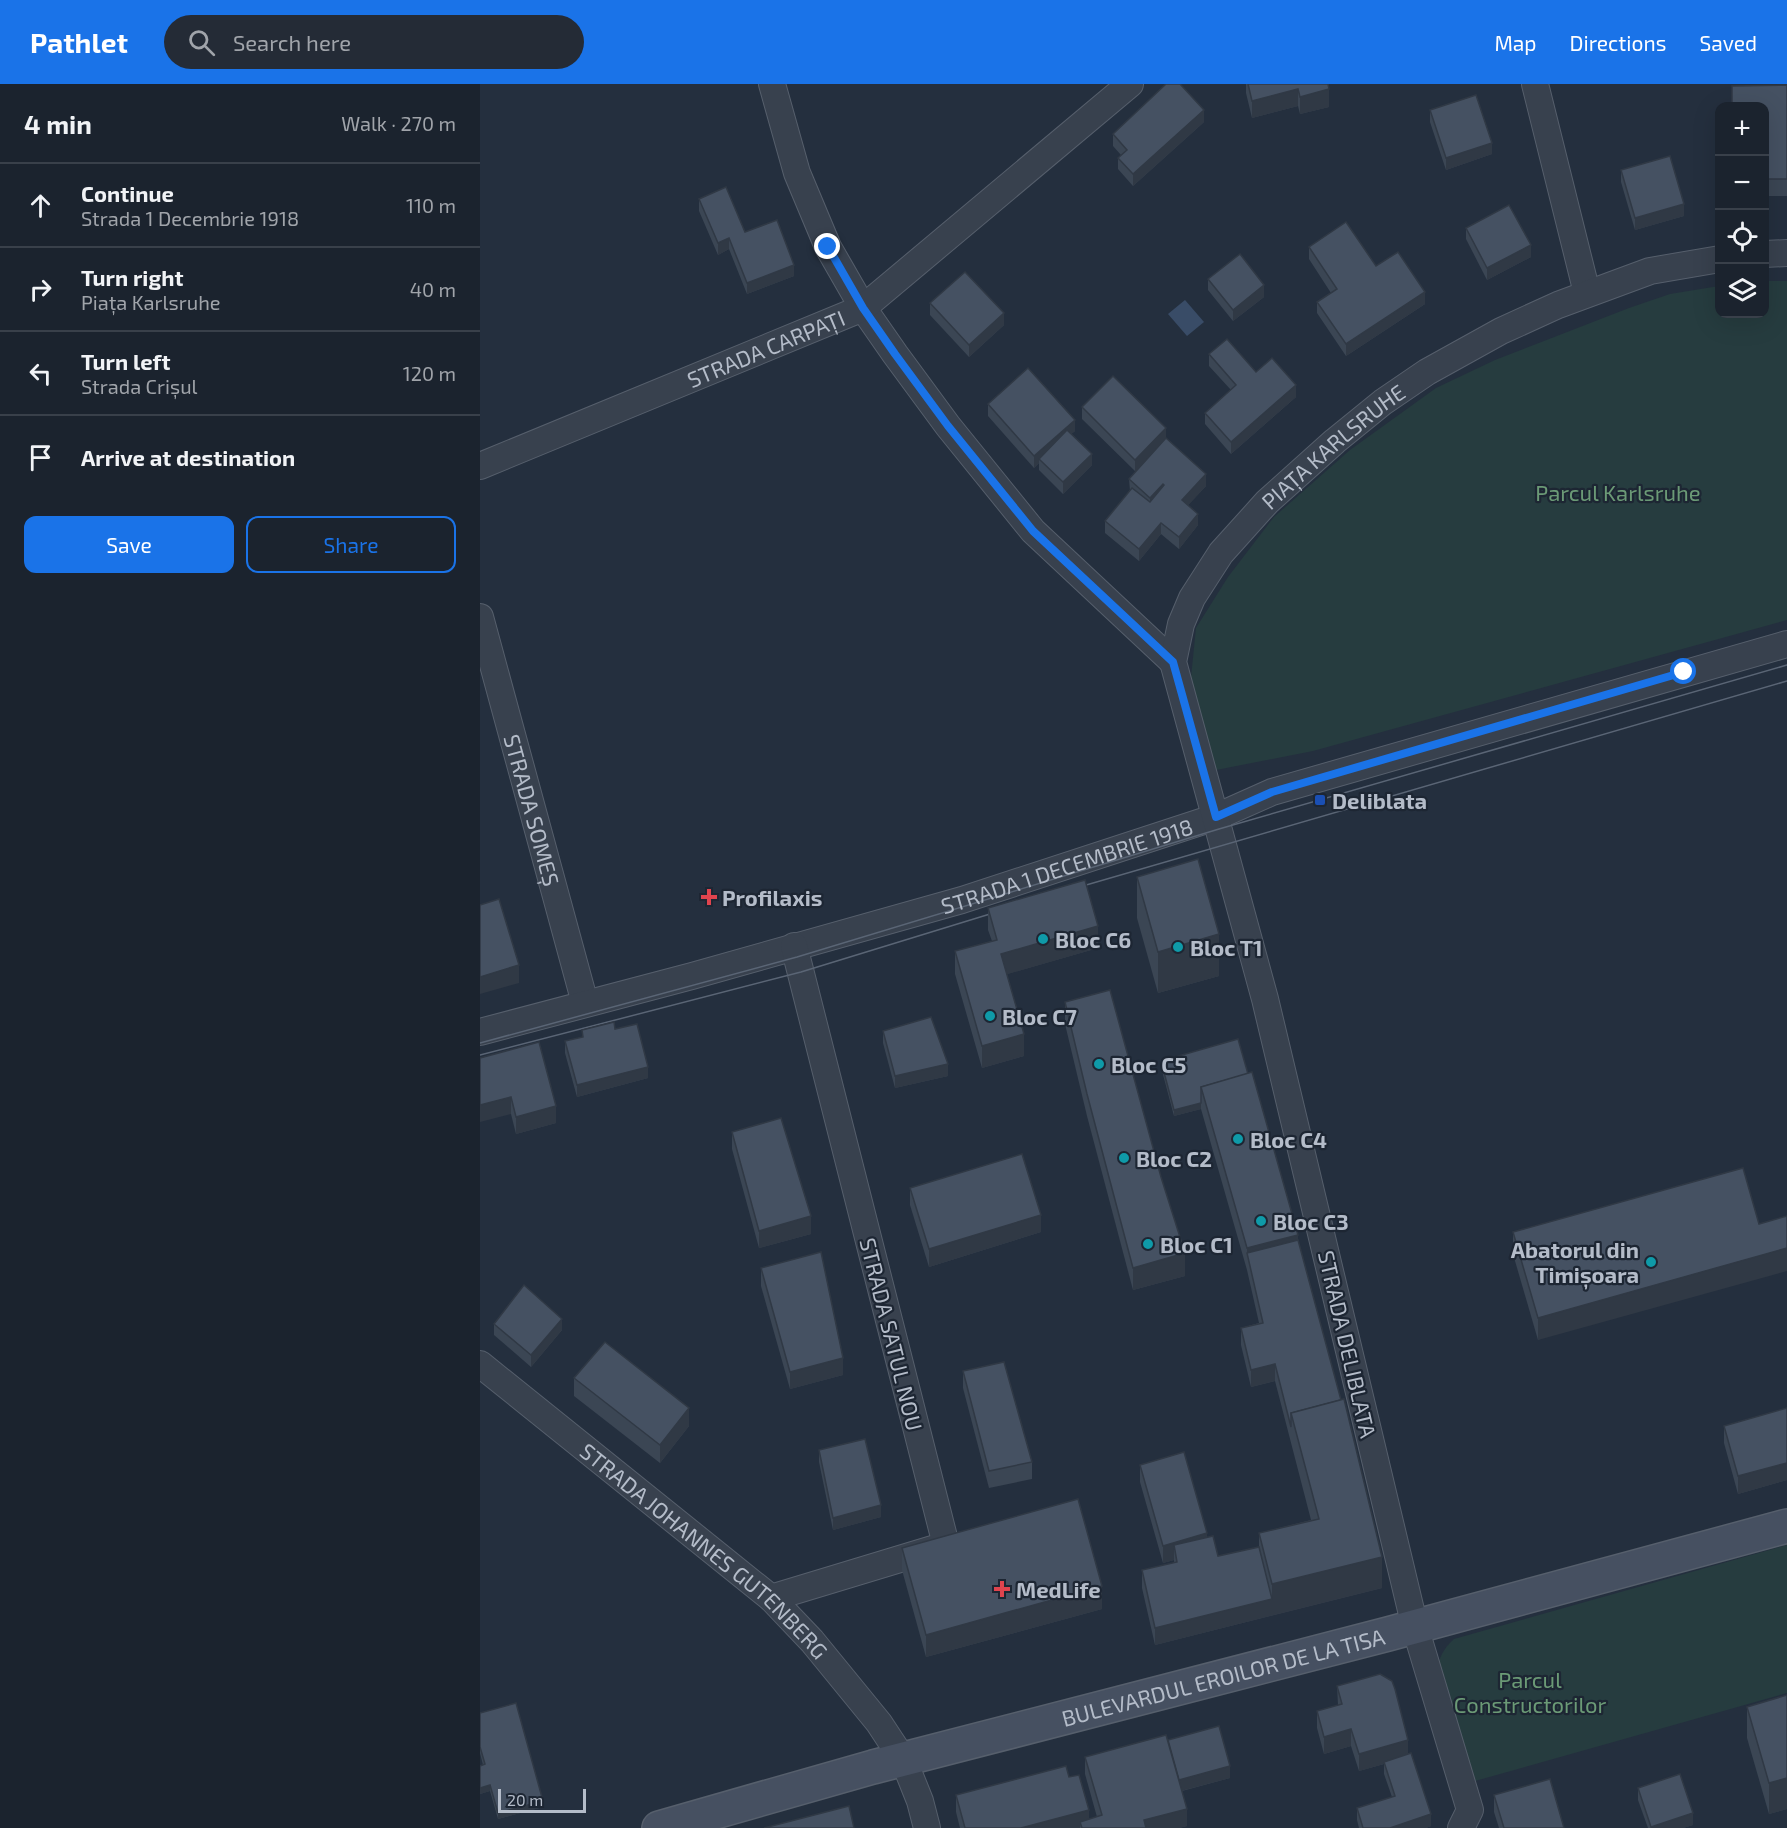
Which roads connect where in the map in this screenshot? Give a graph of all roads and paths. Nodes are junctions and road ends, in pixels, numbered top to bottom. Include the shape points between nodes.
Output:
1 (772, 84) edge
2 (1130, 84) edge
3 (1535, 84) edge
4 (1769, 254) edge
5 (1787, 254) edge
6 (1715, 260) edge
7 (1587, 293) junction
8 (863, 308) junction
9 (480, 466) edge
10 (480, 617) edge
11 (1787, 644) edge
12 (1173, 662) junction
13 (1216, 817) junction
14 (794, 946) junction
15 (585, 1003) junction
16 (480, 1032) edge
17 (480, 1364) edge
18 (1787, 1526) edge
19 (771, 1598) junction
20 (1415, 1627) junction
21 (904, 1761) junction
22 (659, 1828) edge
23 (927, 1828) edge
24 (1461, 1828) edge

1 - 8 street via 797,172 828,247
2 - 8 street, STRADA CARPAȚI
3 - 7 street
4 - 5 street
6 - 7 street, PIAȚA KARLSRUHE via 1650,271
7 - 12 street, PIAȚA KARLSRUHE via 1501,331 1427,372 1335,441 1268,502 1221,553 1192,598 1181,624
8 - 9 street, STRADA CARPAȚI
8 - 12 street via 948,426 1033,531
10 - 15 street, STRADA SOMEȘ
11 - 13 street, STRADA 1 DECEMBRIE 1918 via 1272,792
12 - 13 street, PIAȚA KARLSRUHE
13 - 14 street, STRADA 1 DECEMBRIE 1918 via 962,900
13 - 20 street, STRADA DELIBLATA via 1265,999
14 - 15 street, STRADA 1 DECEMBRIE 1918
14 - 19 street, STRADA SATUL NOU via 946,1545
15 - 16 street, STRADA 1 DECEMBRIE 1918
17 - 19 street, STRADA JOHANNES GUTENBERG
18 - 20 street, BULEVARDUL EROILOR DE LA TISA
19 - 21 street, STRADA JOHANNES GUTENBERG via 835,1668
20 - 21 street, BULEVARDUL EROILOR DE LA TISA
20 - 24 street, STRADA DELIBLATA via 1470,1810
21 - 22 street, BULEVARDUL EROILOR DE LA TISA
21 - 23 street, STRADA JOHANNES GUTENBERG

